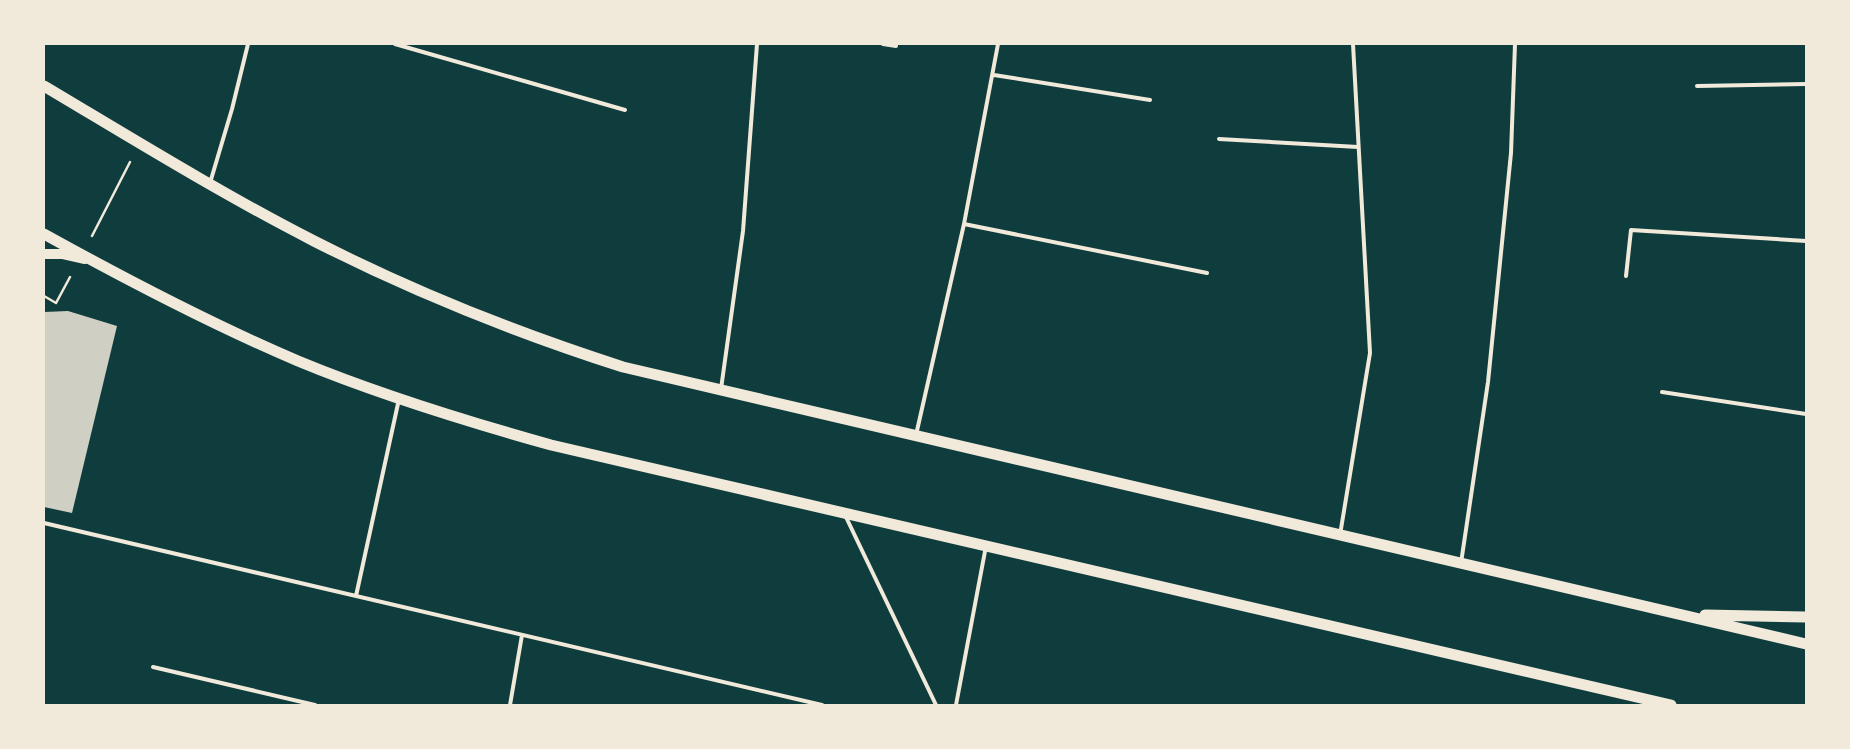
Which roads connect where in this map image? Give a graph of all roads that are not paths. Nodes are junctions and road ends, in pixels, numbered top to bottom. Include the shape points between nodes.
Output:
1 (248, 44) edge
2 (396, 44) edge
3 (757, 44) edge
4 (883, 44) edge
5 (998, 44) edge
6 (1353, 44) edge
7 (1515, 44) edge
8 (896, 46) dead end
9 (994, 75) junction
10 (1806, 84) edge
11 (44, 86) edge
12 (1697, 86) dead end
13 (1150, 100) dead end
14 (625, 110) dead end
15 (1219, 139) dead end
16 (1358, 148) junction
17 (210, 183) junction
18 (964, 224) junction
19 (44, 234) edge
20 (1806, 241) edge
21 (44, 254) edge
22 (97, 264) junction
23 (1207, 273) dead end
24 (1626, 276) dead end
25 (721, 391) junction
26 (1662, 392) dead end
27 (399, 399) junction
28 (1806, 414) edge
29 (916, 436) junction
30 (844, 512) junction
31 (44, 523) edge
32 (1340, 535) junction
33 (986, 546) junction
34 (1461, 563) junction
35 (356, 596) junction
36 (1683, 615) junction
37 (1806, 616) edge
38 (522, 635) junction
39 (1806, 644) edge
40 (153, 666) dead end
41 (1648, 702) edge
42 (315, 705) edge
43 (510, 705) edge
44 (822, 705) edge
45 (936, 705) edge
46 (956, 705) edge
47 (1671, 705) edge

1 - 17 street
2 - 14 street
3 - 25 street via 743,231
4 - 8 street
5 - 9 street
6 - 16 street
7 - 34 street via 1511,153 1488,382
9 - 13 street
9 - 18 street
10 - 12 street
11 - 17 highway
15 - 16 street
16 - 32 street via 1370,353
17 - 25 highway via 321,245 473,314 624,367
18 - 23 street
18 - 29 street
19 - 22 highway
20 - 24 street via 1631,230
21 - 22 main road via 63,254
22 - 27 highway via 242,337
25 - 29 highway
26 - 28 street
27 - 30 highway via 484,427 551,445
27 - 35 street
29 - 32 highway
30 - 33 highway
30 - 45 street
31 - 35 street
32 - 34 highway
33 - 41 highway
33 - 46 street
34 - 36 highway
35 - 38 street
36 - 37 highway
36 - 39 highway
38 - 43 street
38 - 44 street
40 - 42 street
41 - 47 highway

